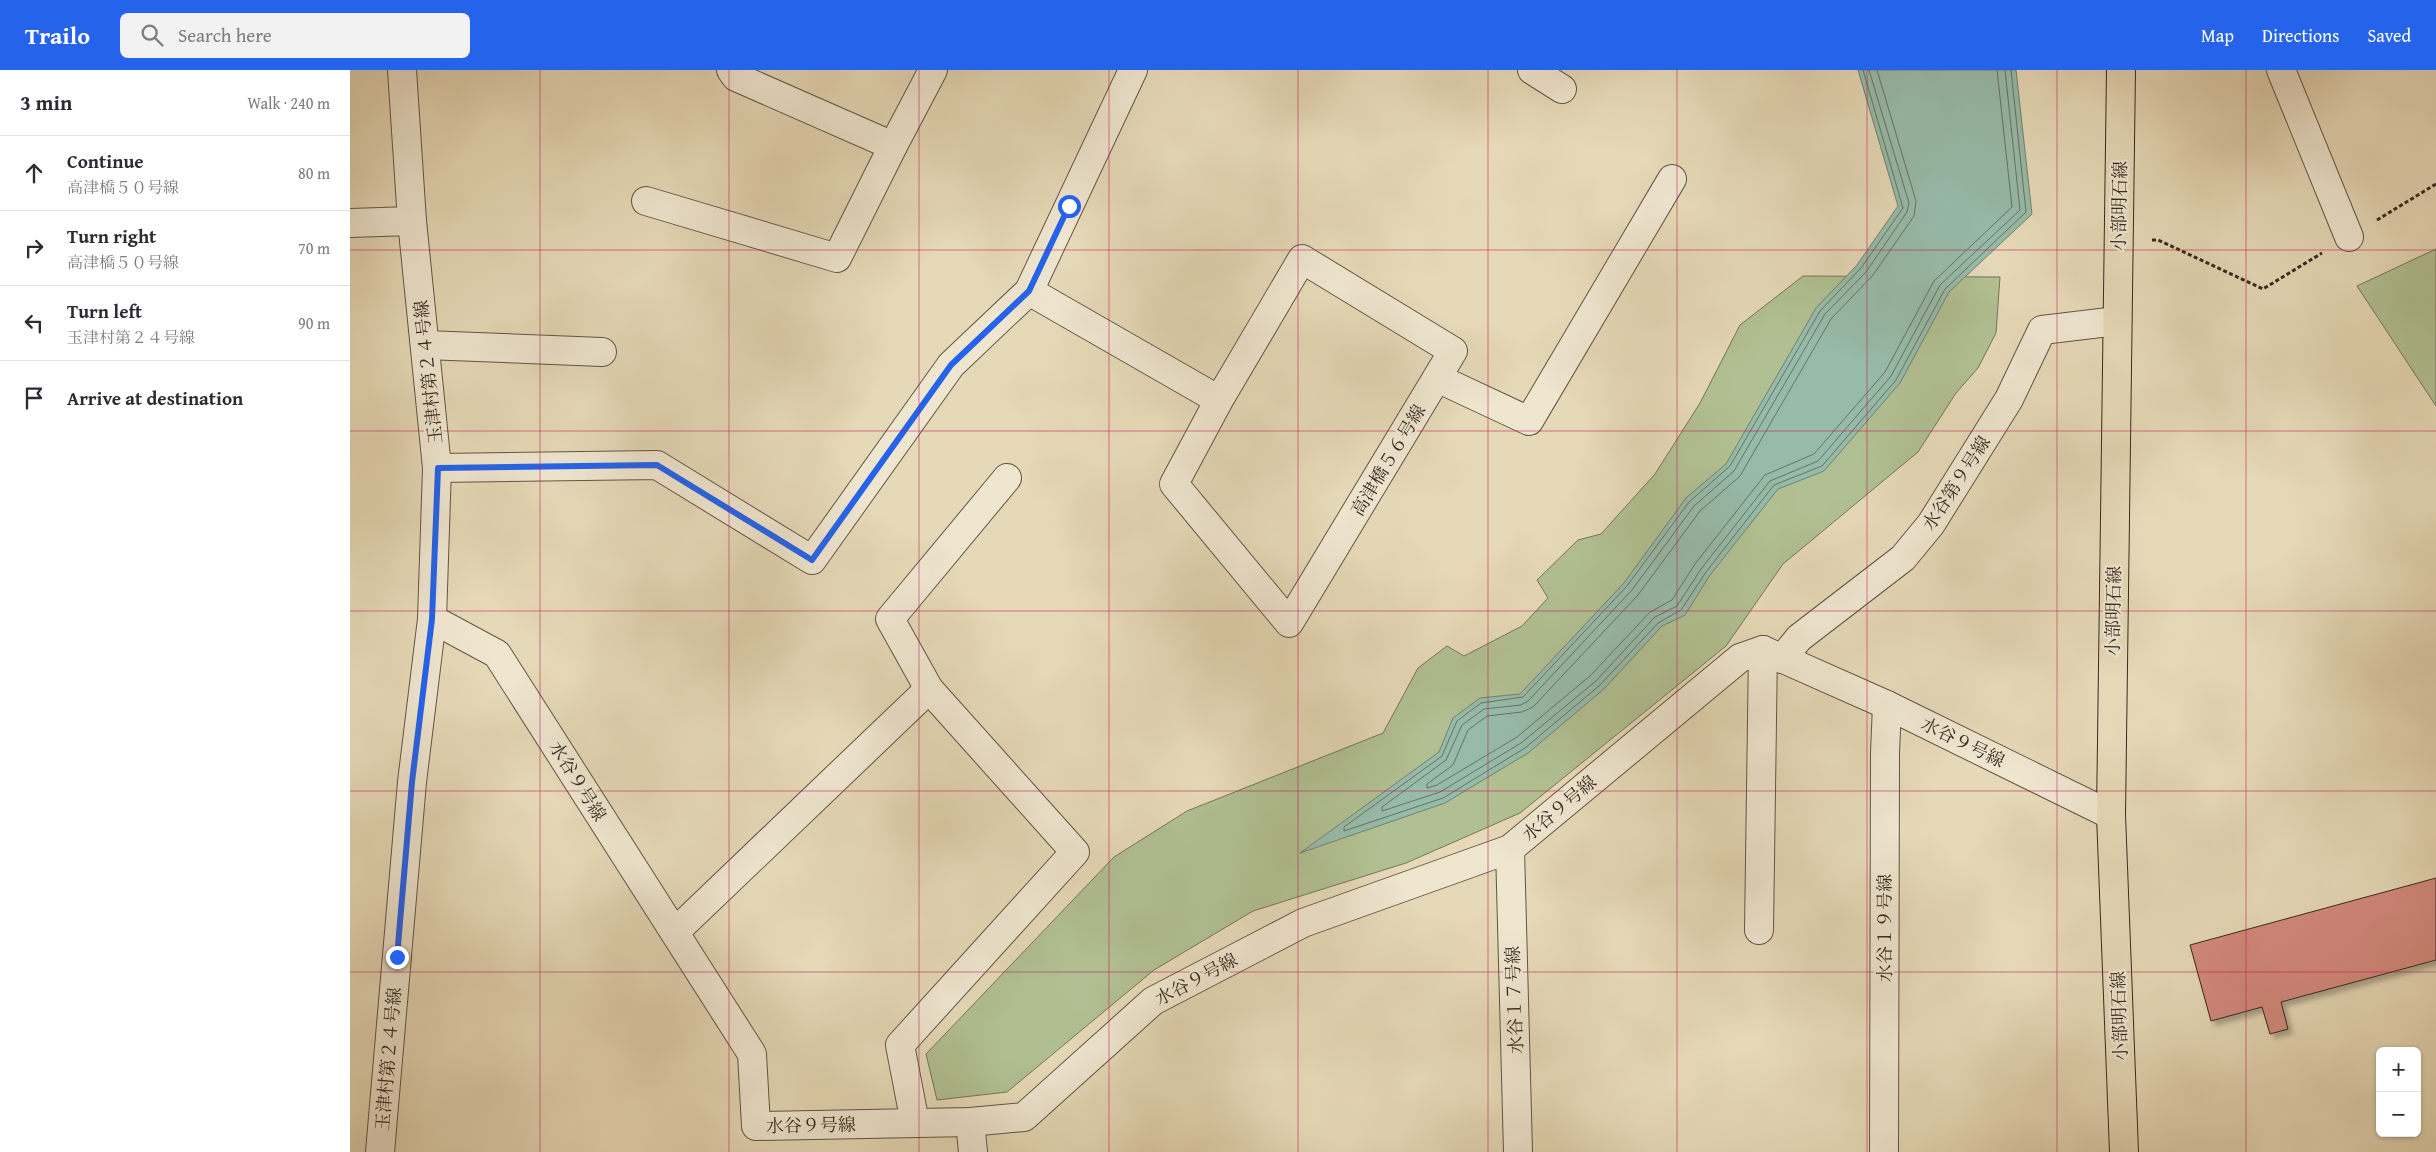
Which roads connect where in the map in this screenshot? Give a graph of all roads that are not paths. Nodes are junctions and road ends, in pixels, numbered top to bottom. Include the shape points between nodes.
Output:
1 (402, 70) edge
2 (933, 70) edge
3 (1133, 70) edge
4 (1532, 70) edge
5 (2121, 70) edge
6 (2281, 70) edge
7 (735, 72) edge
8 (1562, 90) dead end
9 (893, 146) junction
10 (1672, 179) dead end
11 (646, 201) dead end
12 (412, 220) junction
13 (350, 223) edge
14 (2349, 237) road end
15 (1029, 291) junction
16 (2116, 321) junction
17 (425, 346) junction
18 (602, 352) dead end
19 (1437, 378) junction
20 (1218, 400) junction
21 (438, 468) junction
22 (1007, 478) dead end
23 (432, 619) junction
24 (1772, 654) junction
25 (929, 689) junction
26 (1888, 705) junction
27 (2111, 814) junction
28 (1510, 848) junction
29 (1759, 930) dead end
30 (675, 932) junction
31 (970, 1122) junction
32 (915, 1123) junction
33 (380, 1152) edge
34 (973, 1152) edge
35 (1518, 1152) edge
36 (1884, 1152) edge
37 (2124, 1152) edge

1 - 12 street, 玉津村第２４号線
2 - 9 street
3 - 15 street
4 - 8 street
5 - 16 main road, 小部明石線
6 - 14 street
7 - 9 street
9 - 11 street via 837,258
10 - 19 street via 1529,421
12 - 13 street
12 - 17 street, 玉津村第２４号線
15 - 20 street
15 - 21 street via 951,365 812,560 657,465
16 - 24 street, 水谷第９号線 via 2042,330 2009,399 1931,524 1903,558
16 - 27 main road, 小部明石線
17 - 18 street
17 - 21 street, 玉津村第２４号線
19 - 20 street, 高津橋５６号線 via 1453,351 1302,259
19 - 20 street, 高津橋５６号線 via 1289,623 1174,484
21 - 23 street, 玉津村第２４号線
22 - 25 street via 890,619
23 - 30 street, 水谷９号線 via 497,654
23 - 33 street, 玉津村第２４号線 via 412,782
24 - 26 street, 水谷９号線
24 - 28 street, 水谷９号線 via 1740,658
24 - 29 street
25 - 30 street
25 - 32 street via 1075,852 900,1045
26 - 27 street, 水谷９号線
26 - 36 street, 水谷１９号線 via 1885,753
27 - 37 main road, 小部明石線
28 - 31 street, 水谷９号線 via 1303,923 1152,1001 1024,1117
28 - 35 street, 水谷１７号線
30 - 32 street, 水谷９号線 via 752,1054 756,1126
31 - 32 street, 水谷９号線
31 - 34 street

